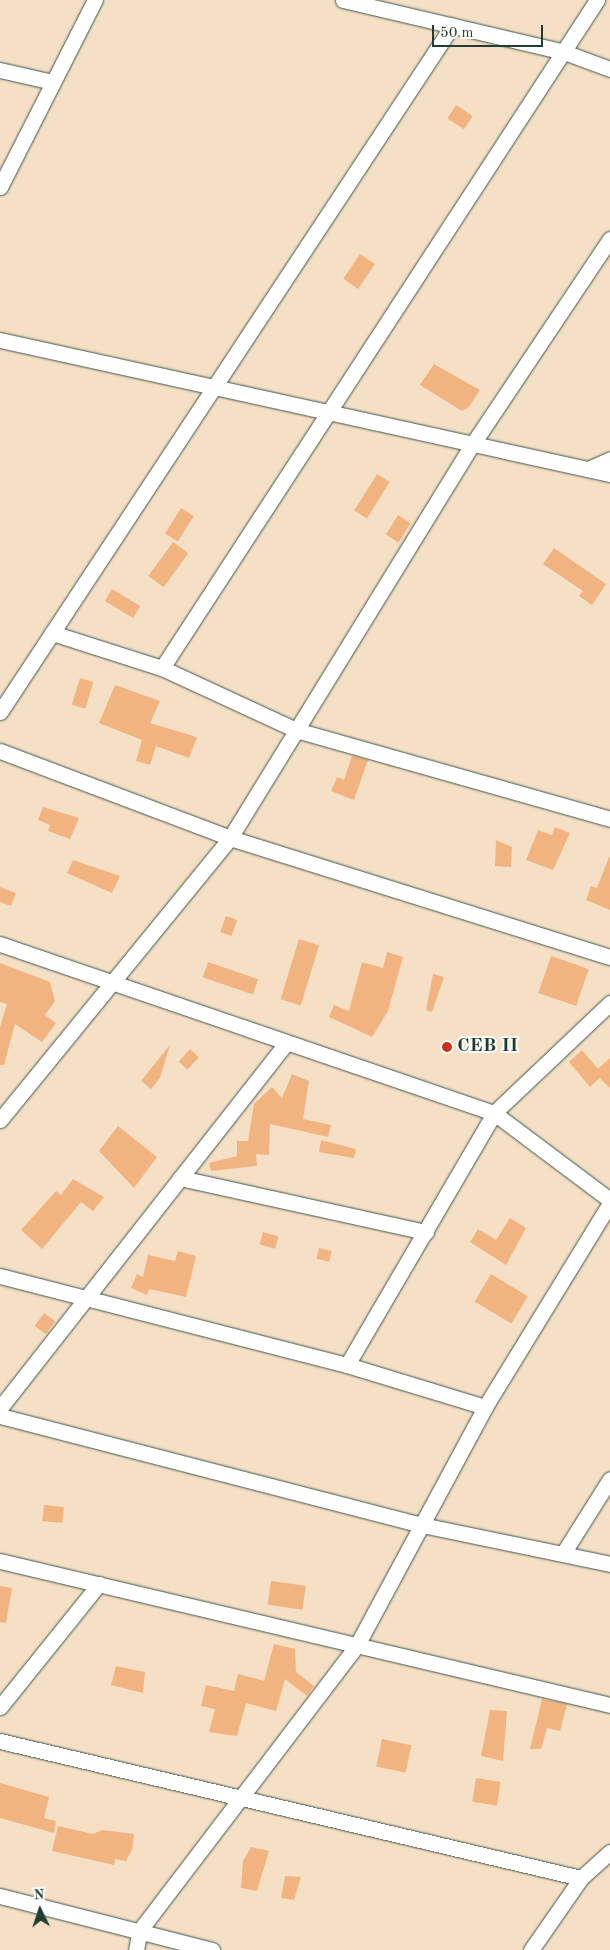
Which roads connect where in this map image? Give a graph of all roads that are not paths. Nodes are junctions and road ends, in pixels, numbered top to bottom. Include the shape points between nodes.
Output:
1 (95, 0) edge
2 (343, 0) edge
3 (598, 0) edge
4 (452, 26) junction
5 (564, 52) junction
6 (610, 69) edge
7 (0, 70) edge
8 (53, 82) junction
9 (0, 187) edge
10 (610, 239) edge
11 (0, 340) edge
12 (214, 387) junction
13 (329, 413) junction
14 (472, 445) junction
15 (610, 459) edge
16 (588, 469) junction
17 (610, 474) edge
18 (52, 633) junction
19 (162, 668) junction
20 (0, 712) edge
21 (296, 730) junction
22 (0, 751) edge
23 (610, 819) edge
24 (230, 838) junction
25 (0, 944) edge
26 (610, 957) edge
27 (111, 983) junction
28 (610, 1003) edge
29 (286, 1043) junction
30 (494, 1113) junction
31 (0, 1120) edge
32 (180, 1178) junction
33 (610, 1201) edge
34 (426, 1232) junction
35 (0, 1276) edge
36 (87, 1297) junction
37 (347, 1365) junction
38 (485, 1407) junction
39 (0, 1408) edge
40 (0, 1416) edge
41 (610, 1479) edge
42 (422, 1524) junction
43 (564, 1552) junction
44 (0, 1561) edge
45 (610, 1564) edge
46 (100, 1584) junction
47 (357, 1645) junction
48 (610, 1704) edge
49 (0, 1707) edge
50 (0, 1741) edge
51 (240, 1797) junction
52 (610, 1852) edge
53 (580, 1878) junction
54 (0, 1896) edge
55 (140, 1930) junction
56 (136, 1950) edge
57 (212, 1950) edge
58 (531, 1950) edge

1 - 8 street
2 - 4 street
3 - 5 street
4 - 5 street
4 - 12 street
5 - 6 street
5 - 13 street
7 - 8 street
8 - 9 street
10 - 14 street
11 - 12 street
12 - 13 street
12 - 18 street
13 - 14 street
13 - 19 street
14 - 16 street
14 - 21 street
15 - 16 street
16 - 17 street
18 - 19 street
18 - 20 street
19 - 21 street
21 - 23 street
21 - 24 street
22 - 24 street
24 - 26 street
24 - 27 street
25 - 27 street
27 - 29 street
27 - 31 street
28 - 30 street
29 - 30 street
29 - 32 street
30 - 33 street
30 - 34 street
32 - 34 street
32 - 36 street
33 - 38 street
34 - 37 street
35 - 36 street
36 - 37 street
36 - 39 street
37 - 38 street
38 - 42 street
40 - 42 street
41 - 43 street
42 - 43 street
42 - 47 street
43 - 45 street
44 - 46 street
46 - 47 street
46 - 49 street
47 - 48 street
47 - 51 street
50 - 51 street
51 - 53 street
51 - 55 street
52 - 53 street
53 - 58 street
54 - 55 street
55 - 56 street
55 - 57 street

